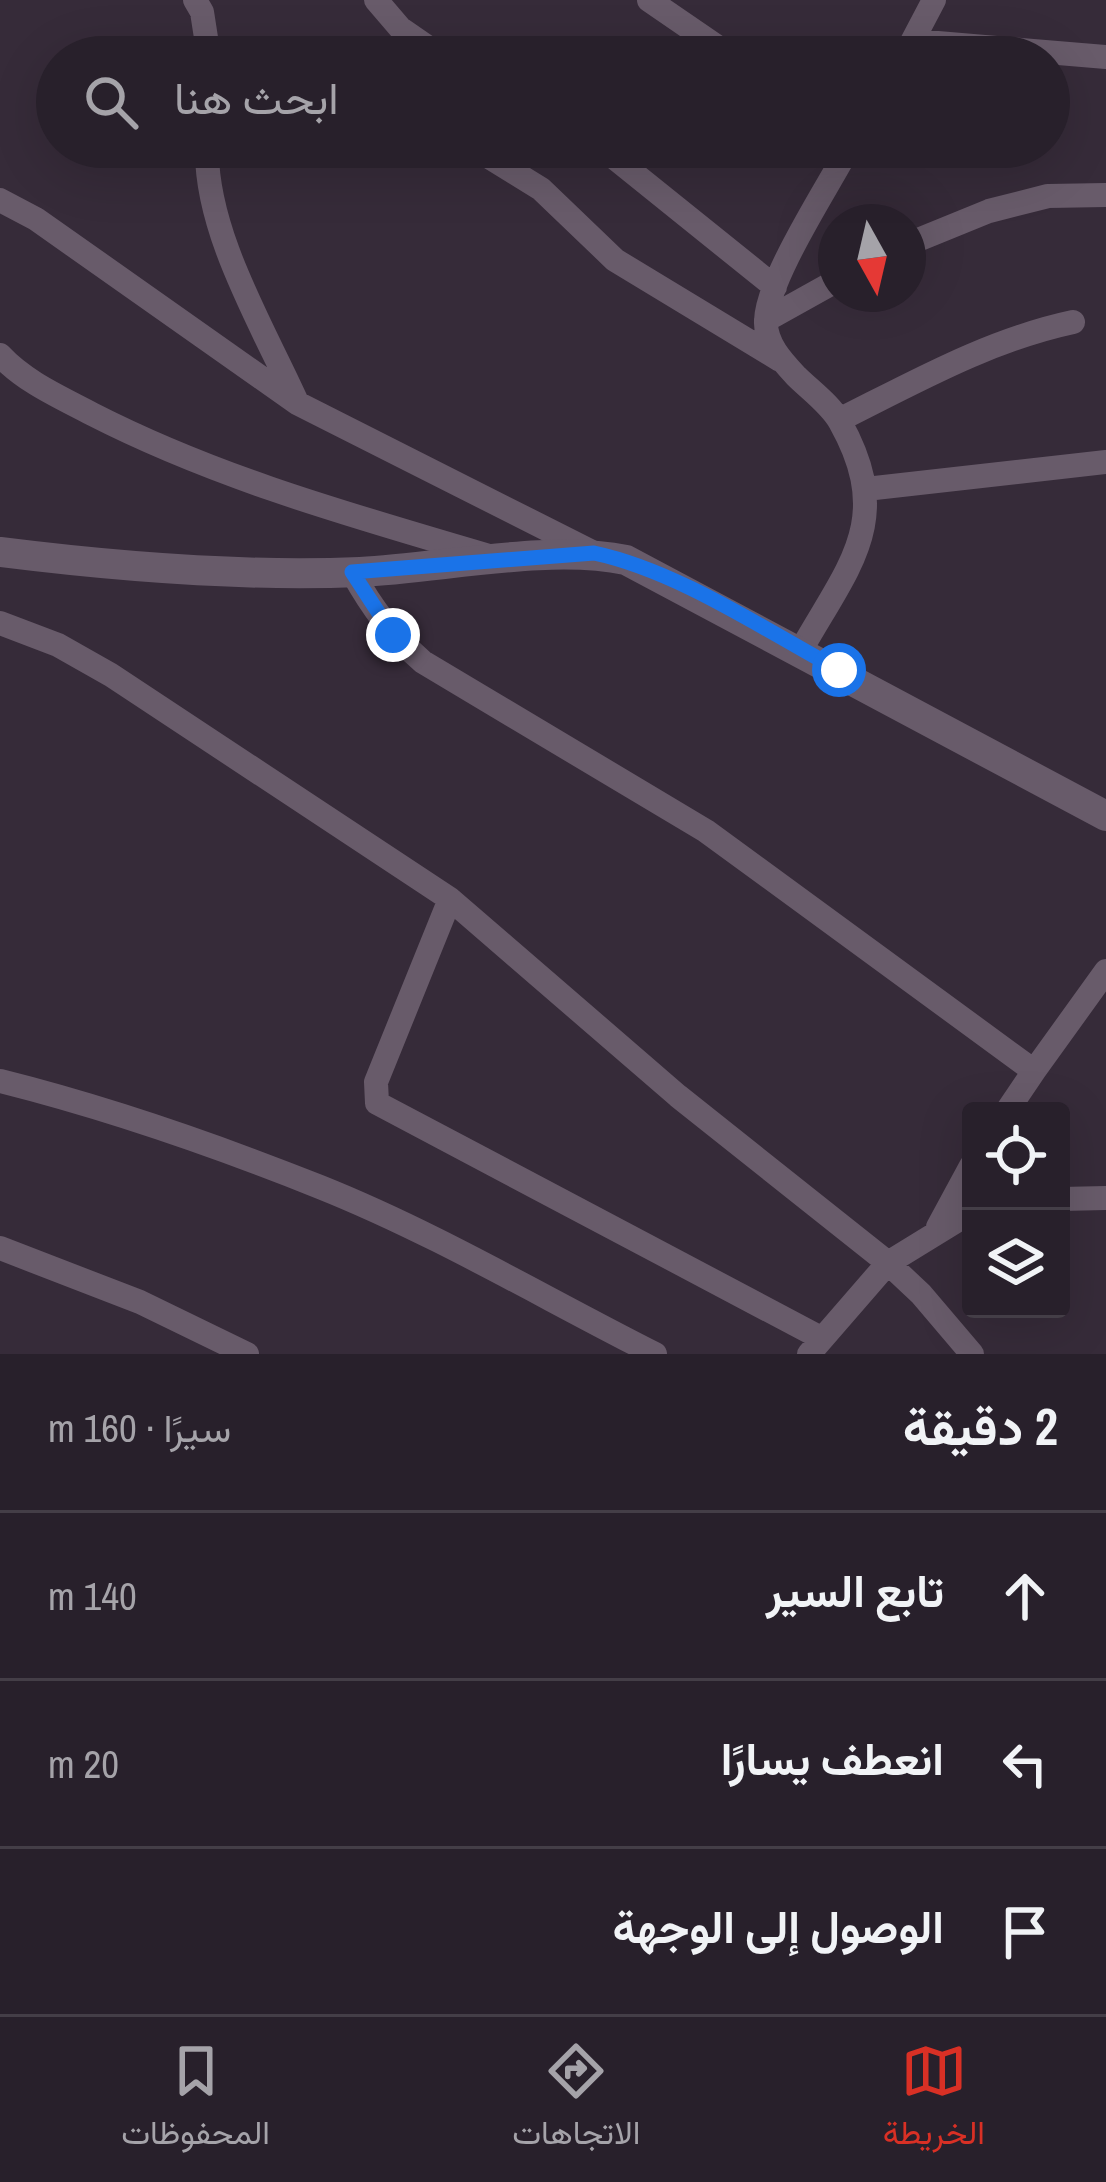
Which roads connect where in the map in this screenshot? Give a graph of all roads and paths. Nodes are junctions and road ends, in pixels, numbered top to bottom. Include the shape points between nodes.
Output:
1 (195, 0) edge
2 (376, 0) edge
3 (650, 0) edge
4 (934, 0) edge
5 (206, 36) edge
6 (412, 36) edge
7 (702, 36) edge
8 (916, 36) edge
9 (1070, 56) edge
10 (1106, 57) edge
11 (209, 168) edge
12 (506, 168) edge
13 (627, 168) edge
14 (838, 168) edge
15 (1106, 195) edge
16 (0, 200) edge
17 (926, 237) edge
18 (775, 286) junction
19 (818, 291) edge
20 (766, 320) junction
21 (1073, 322) dead end
22 (0, 355) edge
23 (781, 361) junction
24 (297, 403) junction
25 (839, 419) junction
26 (1106, 462) edge
27 (866, 489) junction
28 (0, 552) edge
29 (594, 553) junction
30 (503, 560) junction
31 (352, 572) junction
32 (0, 623) edge
33 (801, 650) junction
34 (1106, 816) edge
35 (449, 899) junction
36 (1106, 971) edge
37 (1034, 1071) junction
38 (0, 1081) edge
39 (1013, 1102) edge
40 (962, 1183) edge
41 (1070, 1198) edge
42 (1106, 1198) edge
43 (962, 1217) edge
44 (935, 1233) junction
45 (0, 1248) edge
46 (887, 1263) junction
47 (815, 1346) edge
48 (247, 1354) edge
49 (655, 1354) edge
50 (972, 1354) edge

1 - 5 street
2 - 6 street
3 - 7 street
4 - 8 street
9 - 10 street
11 - 24 street via 226,244
12 - 23 street via 615,260
13 - 18 street
14 - 18 street
15 - 17 street via 1048,196
16 - 24 street
18 - 20 street
19 - 20 street
20 - 23 street
21 - 25 street via 1006,339
22 - 30 street via 35,384 167,451 270,491
23 - 25 street
24 - 29 street
25 - 27 street
26 - 27 street
27 - 33 street via 867,520 853,559
28 - 31 street via 102,565
29 - 30 street
29 - 33 street via 663,576
30 - 31 street
31 - 37 street via 393,635 423,662 706,831
32 - 35 street via 111,675
33 - 34 street
35 - 46 street
35 - 47 street via 376,1082 377,1103
36 - 37 street
37 - 39 street
38 - 49 street via 321,1187
40 - 44 street
41 - 42 street
43 - 44 street
44 - 46 street
45 - 48 street
46 - 47 street
46 - 50 street

